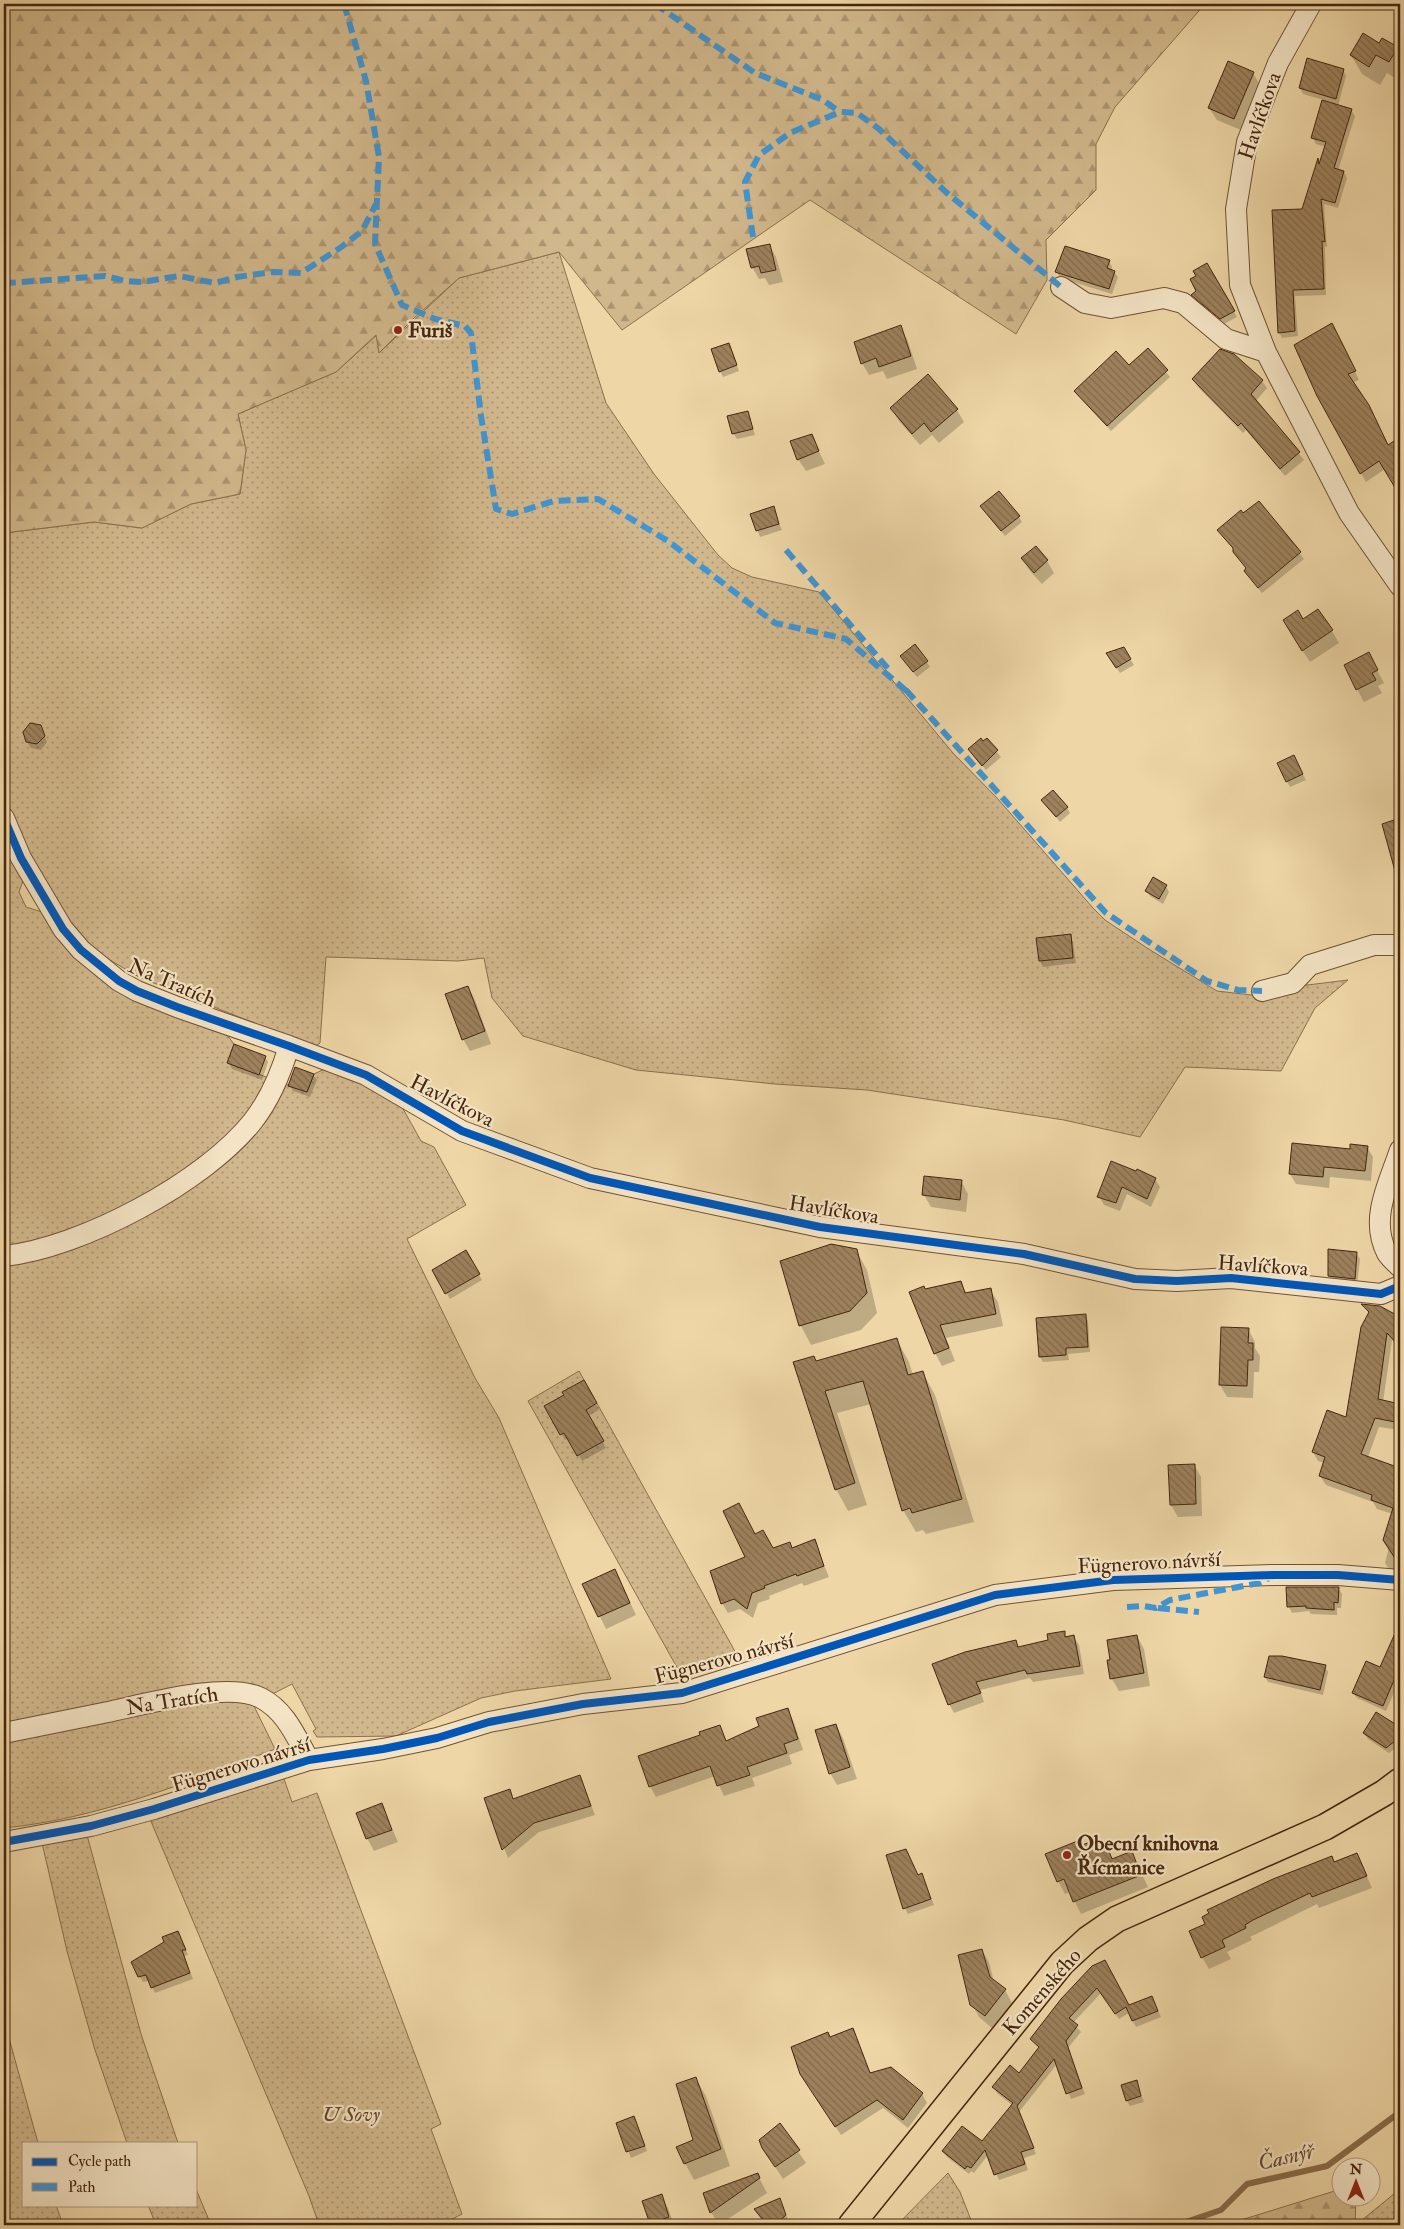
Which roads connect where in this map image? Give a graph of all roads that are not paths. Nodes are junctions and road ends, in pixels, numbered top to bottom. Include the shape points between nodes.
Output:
1 (1311, 4) edge
2 (1061, 287) dead end
3 (1266, 352) junction
4 (1400, 586) edge
5 (4, 818) edge
6 (1400, 944) edge
7 (1262, 991) dead end
8 (289, 1046) junction
9 (1400, 1150) edge
10 (4, 1256) edge
11 (1400, 1267) edge
12 (1400, 1286) edge
13 (1400, 1580) edge
14 (4, 1733) edge
15 (309, 1760) junction
16 (1400, 1781) edge
17 (4, 1842) edge
18 (851, 2225) edge

1 - 3 street, Havlíčkova via 1278,63 1247,142 1236,209 1240,285
2 - 3 street via 1085,303 1111,308 1164,298 1183,303 1226,339
3 - 4 street, Havlíčkova via 1349,513
5 - 8 street, Na Tratích via 21,858 63,929 101,968 137,991
6 - 7 street via 1374,945 1310,965 1293,983
8 - 10 street via 278,1080 252,1122 232,1143 188,1178 135,1212 108,1224 38,1251
8 - 12 street, Havlíčkova via 366,1075 462,1131 590,1178 820,1227 1024,1254 1135,1279 1230,1278 1381,1294
9 - 11 street via 1380,1207 1379,1229 1387,1254
13 - 15 street, Fügnerovo návrší via 1338,1575 1113,1580 995,1595 682,1693 583,1704 489,1722 401,1746
14 - 15 street, Na Tratích via 192,1695 245,1693 278,1709
15 - 17 street, Fügnerovo návrší via 154,1810 91,1826
16 - 18 main road, Komenského via 1325,1827 1119,1918 1085,1942 1062,1963

